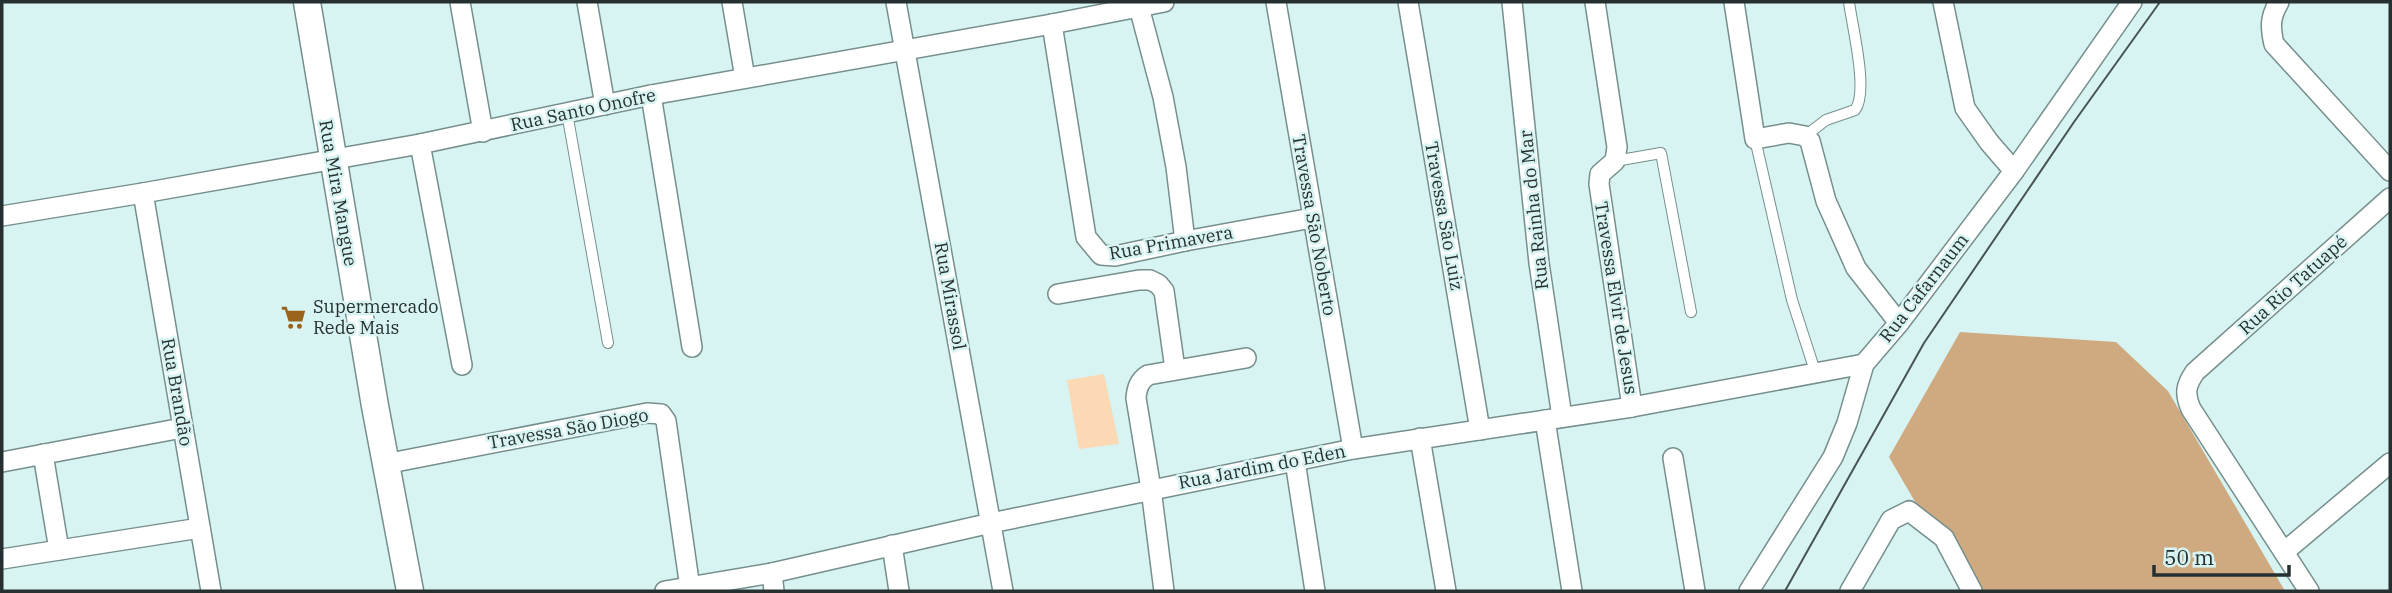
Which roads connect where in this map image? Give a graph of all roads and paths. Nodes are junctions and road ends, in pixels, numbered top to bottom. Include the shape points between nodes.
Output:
1 (307, 2) edge
2 (460, 2) edge
3 (587, 2) edge
4 (732, 2) edge
5 (896, 2) edge
6 (1164, 2) edge
7 (1276, 2) edge
8 (1408, 2) edge
9 (1512, 2) edge
10 (1595, 2) edge
11 (1734, 2) edge
12 (1849, 2) edge
13 (1943, 2) edge
14 (2132, 2) edge
15 (2279, 2) edge
16 (1139, 7) junction
17 (1076, 11) edge
18 (1052, 24) junction
19 (904, 50) junction
20 (745, 78) junction
21 (651, 95) junction
22 (605, 105) junction
23 (567, 113) junction
24 (482, 132) junction
25 (1805, 136) junction
26 (1755, 139) junction
27 (419, 144) junction
28 (332, 158) junction
29 (1615, 160) junction
30 (2014, 171) junction
31 (2390, 171) edge
32 (144, 193) junction
33 (2390, 198) edge
34 (2, 215) edge
35 (1312, 218) junction
36 (1185, 241) junction
37 (1058, 294) dead end
38 (1691, 312) dead end
39 (1899, 323) junction
40 (608, 343) dead end
41 (692, 347) dead end
42 (1246, 358) dead end
43 (1864, 364) junction
44 (462, 365) dead end
45 (1175, 369) junction
46 (1815, 372) junction
47 (1632, 407) junction
48 (1553, 418) junction
49 (183, 428) junction
50 (1480, 430) junction
51 (1420, 439) junction
52 (1353, 449) junction
53 (43, 454) junction
54 (3, 456) edge
55 (1672, 457) dead end
56 (1296, 461) junction
57 (2390, 463) edge
58 (385, 464) junction
59 (1151, 489) junction
60 (991, 523) junction
61 (200, 528) junction
62 (892, 545) junction
63 (59, 550) junction
64 (2284, 552) junction
65 (2, 559) edge
66 (773, 582) edge
67 (690, 588) junction
68 (211, 591) edge
69 (410, 591) edge
70 (667, 591) edge
71 (899, 591) edge
72 (1003, 591) edge
73 (1164, 591) edge
74 (1315, 591) edge
75 (1446, 591) edge
76 (1572, 591) edge
77 (1695, 591) edge
78 (1749, 591) edge
79 (1850, 591) edge
80 (1972, 591) edge
81 (2309, 591) edge

1 - 28 main road, Rua Mira Mangue
2 - 24 street
3 - 22 street
4 - 20 street
5 - 19 street, Rua Mirassol
6 - 16 street, Rua Santo Onofre
7 - 35 street, Travessa São Noberto
8 - 50 street, Travessa São Luiz
9 - 48 street, Rua Rainha do Mar
10 - 29 street, Travessa Elvir de Jesus via 1614,113
11 - 26 street
12 - 25 lane via 1862,90 1859,105
13 - 30 street via 1965,108
14 - 30 street, Rua Cafarnaum
15 - 31 street via 2270,27 2274,44
16 - 17 street, Rua Santo Onofre
16 - 36 street via 1163,97
17 - 18 street, Rua Santo Onofre
18 - 19 street, Rua Santo Onofre
18 - 36 street, Rua Primavera via 1086,237 1101,255 1115,256
19 - 20 street, Rua Santo Onofre
19 - 60 street, Rua Mirassol
20 - 21 street, Rua Santo Onofre
21 - 22 street, Rua Santo Onofre
21 - 41 street
22 - 23 street, Rua Santo Onofre
23 - 24 street, Rua Santo Onofre
23 - 40 lane
24 - 27 street, Rua Santo Onofre
25 - 26 street via 1789,133
25 - 39 street via 1826,201 1856,268
26 - 46 lane via 1788,286
27 - 28 street, Rua Santo Onofre
27 - 44 street
28 - 32 street, Rua Santo Onofre
28 - 58 main road, Rua Mira Mangue
29 - 38 lane via 1661,153
29 - 47 street, Travessa Elvir de Jesus via 1600,174 1599,184
30 - 39 street, Rua Cafarnaum
32 - 34 street, Rua Santo Onofre
32 - 49 street, Rua Brandão
33 - 64 street, Rua Rio Tatuapé via 2187,384 2190,408
35 - 36 street, Rua Primavera
35 - 52 street, Travessa São Noberto
37 - 45 street via 1139,279 1158,284 1164,291
39 - 43 street, Rua Cafarnaum
42 - 45 street
43 - 46 street, Rua Jardim do Eden
43 - 78 street, Rua Cafarnaum via 1833,457
45 - 59 street via 1148,375 1137,388
46 - 47 street, Rua Jardim do Eden
47 - 48 street, Rua Jardim do Eden
48 - 50 street, Rua Jardim do Eden
48 - 76 street, Rua Rainha do Mar
49 - 53 street
49 - 61 street, Rua Brandão
50 - 51 street, Rua Jardim do Eden
51 - 52 street, Rua Jardim do Eden
51 - 75 street
52 - 56 street, Rua Jardim do Eden
53 - 54 street
53 - 63 street
55 - 77 street
56 - 59 street, Rua Jardim do Eden
56 - 74 street
57 - 64 street
58 - 67 street, Travessa São Diogo via 661,414 666,421
58 - 69 main road, Rua Mira Mangue
59 - 60 street, Rua Jardim do Eden
59 - 73 street
60 - 62 street, Rua Jardim do Eden
60 - 72 street, Rua Mirassol
61 - 63 street
61 - 68 street, Rua Brandão
62 - 66 street, Rua Jardim do Eden
62 - 71 street
63 - 65 street
64 - 81 street
66 - 67 street, Rua Jardim do Eden
67 - 70 street, Rua Jardim do Eden
79 - 80 street via 1891,520 1909,511 1944,538

